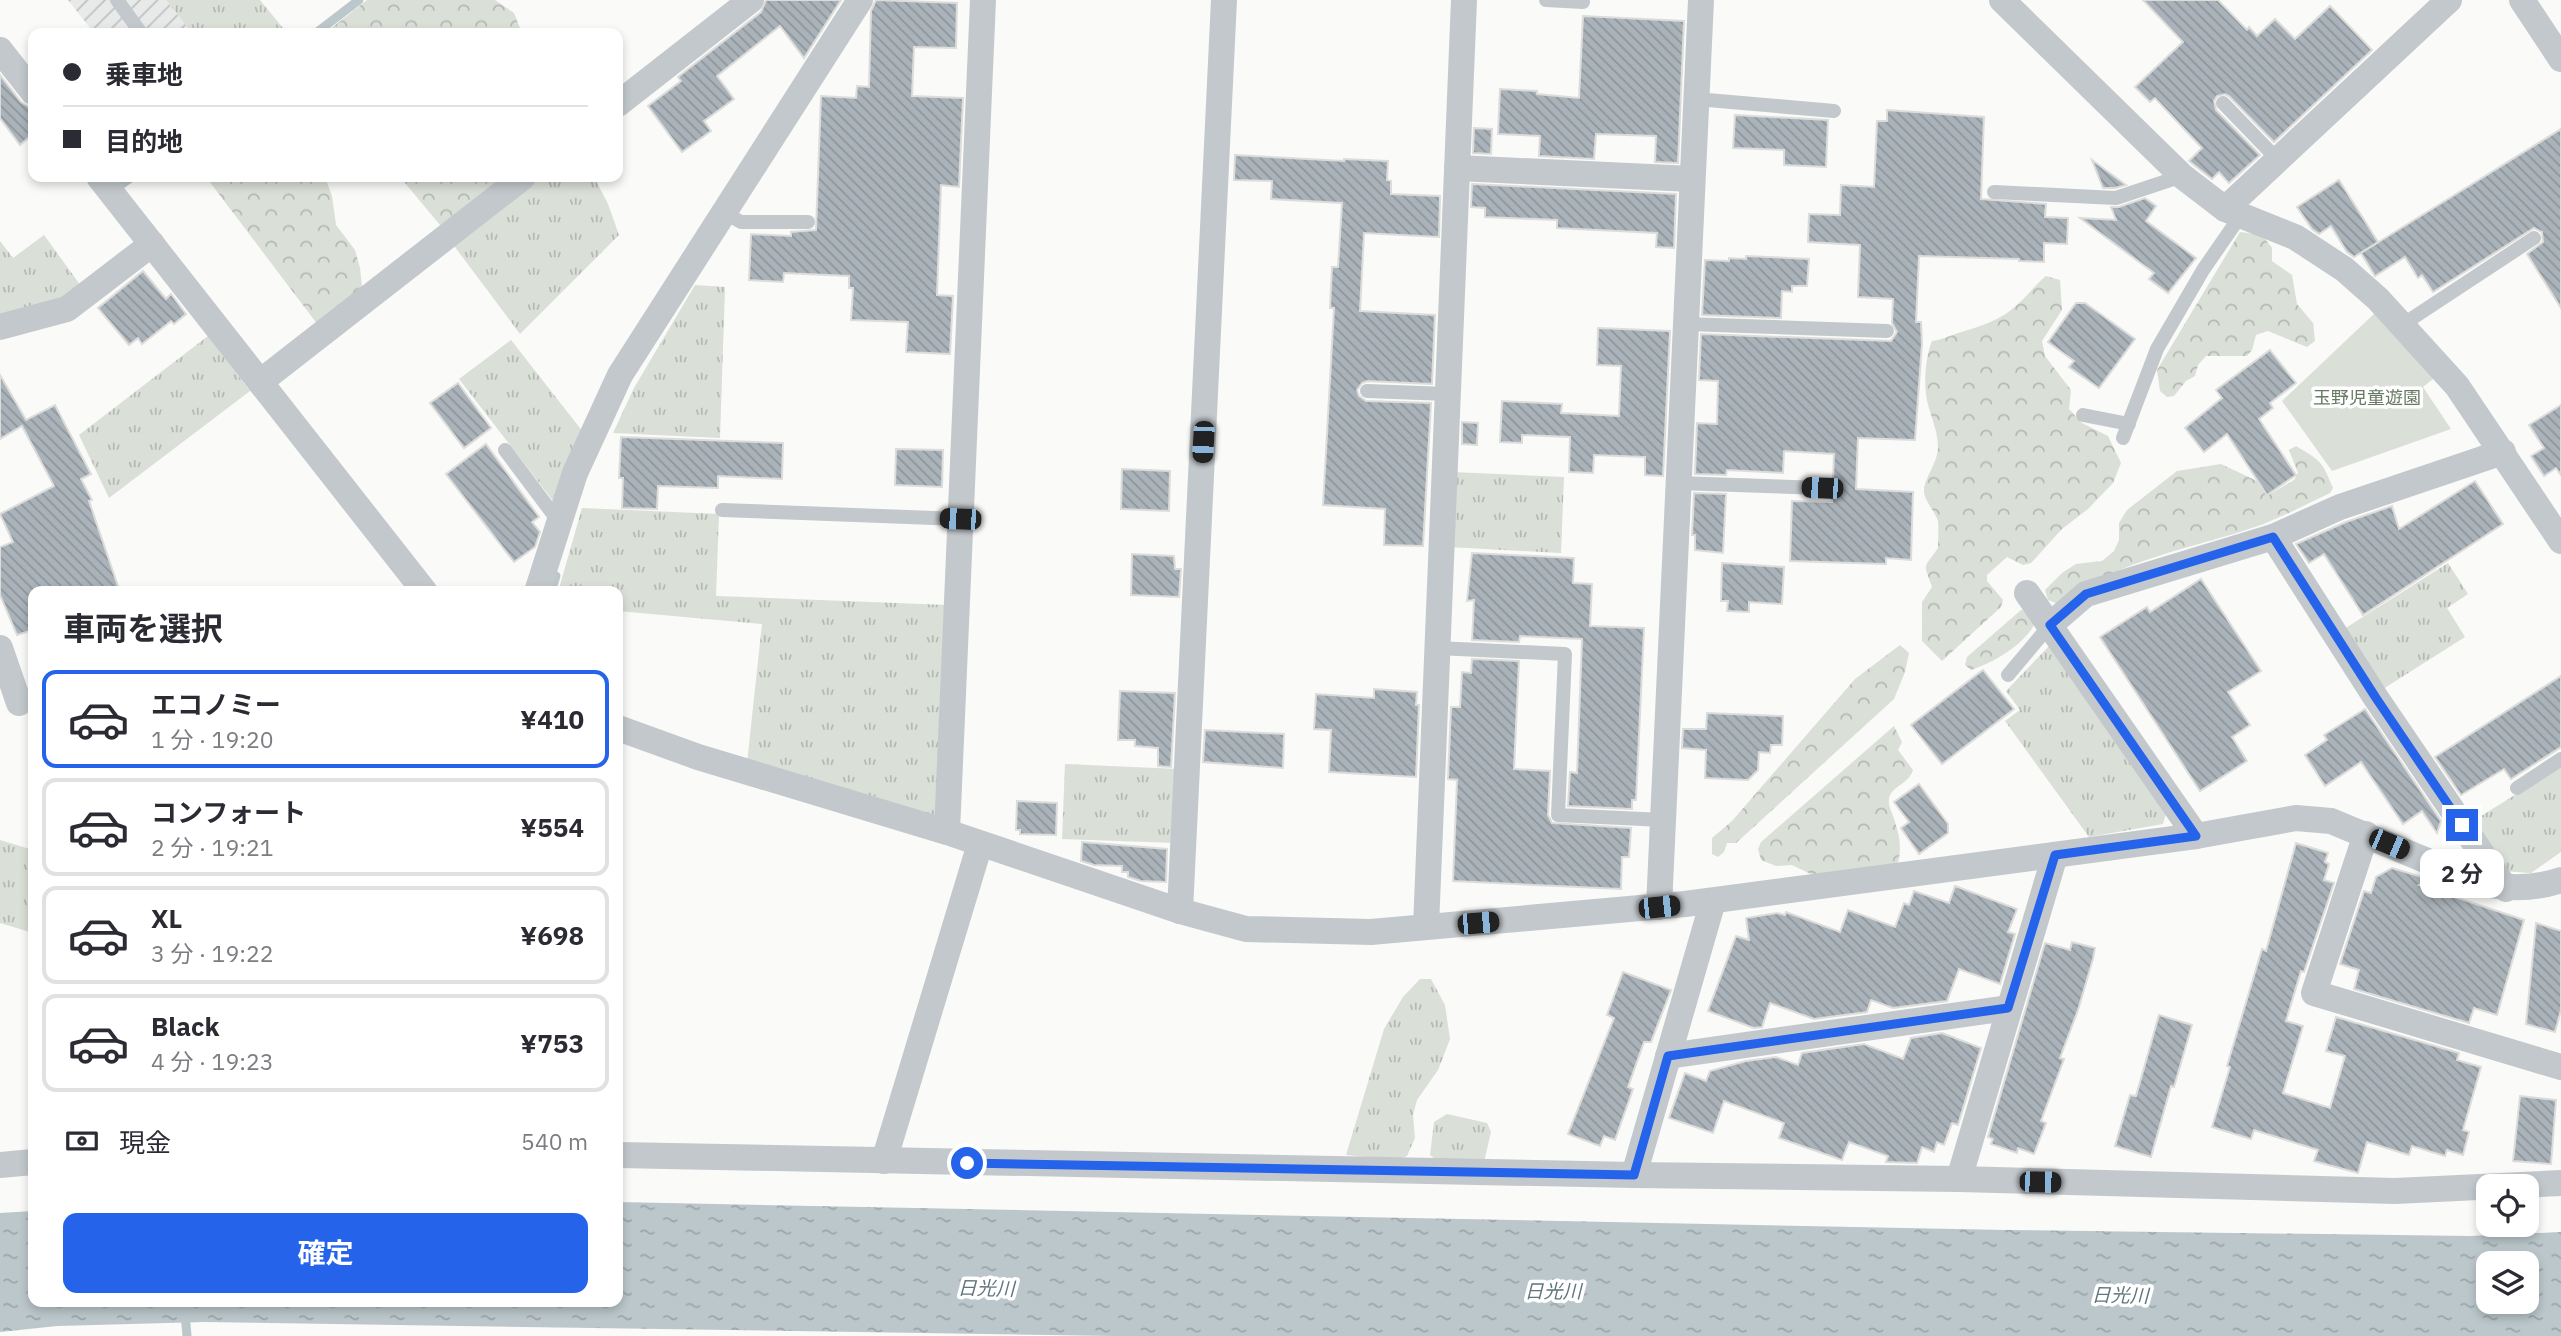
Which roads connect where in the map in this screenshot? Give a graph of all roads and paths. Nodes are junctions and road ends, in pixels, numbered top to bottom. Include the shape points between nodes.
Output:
1 (117, 0) edge
2 (751, 0) edge
3 (860, 0) edge
4 (983, 0) edge
5 (1224, 0) edge
6 (1464, 0) edge
7 (1546, 0) edge
8 (1701, 0) edge
9 (2002, 0) edge
10 (2449, 0) edge
11 (2522, 0) edge
12 (1583, 2) edge
13 (137, 28) edge
14 (0, 50) edge
15 (2561, 59) edge
16 (28, 86) edge
17 (1696, 99) junction
18 (623, 100) edge
19 (2223, 103) dead end
20 (1834, 111) dead end
21 (2278, 160) junction
22 (1457, 168) junction
23 (2182, 176) junction
24 (1692, 179) junction
25 (103, 182) edge
26 (517, 182) edge
27 (1994, 192) dead end
28 (723, 212) junction
29 (2233, 212) junction
30 (808, 222) dead end
31 (2534, 238) dead end
32 (152, 244) junction
33 (1686, 324) junction
34 (2402, 325) junction
35 (0, 327) edge
36 (1887, 331) dead end
37 (260, 382) junction
38 (1367, 391) dead end
39 (1448, 394) junction
40 (2083, 415) dead end
41 (2129, 424) junction
42 (2123, 438) dead end
43 (505, 450) dead end
44 (2503, 452) junction
45 (1678, 483) junction
46 (1822, 488) dead end
47 (722, 510) dead end
48 (960, 519) junction
49 (559, 522) junction
50 (2273, 537) junction
51 (2561, 541) edge
52 (420, 586) edge
53 (539, 586) edge
54 (2027, 593) dead end
55 (2050, 625) junction
56 (0, 648) edge
57 (1437, 648) junction
58 (2008, 675) dead end
59 (17, 704) edge
60 (623, 730) edge
61 (2561, 759) edge
62 (2516, 788) dead end
63 (1663, 820) junction
64 (947, 832) junction
65 (2366, 834) junction
66 (2196, 836) junction
67 (980, 844) junction
68 (2055, 855) junction
69 (2561, 880) edge
70 (2506, 888) junction
71 (1713, 901) junction
72 (1659, 907) junction
73 (1180, 911) junction
74 (1426, 927) junction
75 (2008, 1008) junction
76 (1668, 1056) junction
77 (2561, 1067) edge
78 (623, 1155) edge
79 (884, 1161) junction
80 (28, 1162) edge
81 (0, 1165) edge
82 (1634, 1175) junction
83 (1959, 1179) junction
84 (2561, 1183) edge

1 - 13 lane
2 - 18 street
3 - 28 street
4 - 48 street
5 - 73 street
6 - 22 street
7 - 12 lane
8 - 17 street
9 - 23 street
10 - 21 street
11 - 15 street
14 - 16 street
17 - 20 lane
17 - 24 street
19 - 21 lane
21 - 29 street
22 - 24 street
22 - 39 street
23 - 27 lane via 2116,198
23 - 29 street
24 - 33 street
25 - 32 street
26 - 37 street
28 - 30 lane via 741,222
28 - 49 street via 620,374 575,473
29 - 34 street via 2295,237 2344,268
29 - 41 lane via 2157,349
31 - 34 lane
32 - 35 street via 67,309
32 - 37 street
33 - 36 lane
33 - 45 street
34 - 44 street via 2458,386
37 - 52 street
38 - 39 lane
39 - 57 street
40 - 41 lane
41 - 42 lane
43 - 49 lane
44 - 50 street via 2340,507
44 - 51 street
45 - 46 lane
45 - 63 street
47 - 48 lane
48 - 64 street
49 - 53 street
50 - 55 street via 2086,594
50 - 70 street
54 - 55 street
55 - 58 lane
55 - 66 street
56 - 59 street
57 - 63 lane via 1565,654 1558,815
57 - 74 street
60 - 64 street
61 - 62 lane
63 - 72 street
64 - 67 street
65 - 66 street via 2331,821 2296,818
65 - 70 street via 2483,884
65 - 77 street via 2314,993
66 - 68 street
67 - 73 street
67 - 79 street
68 - 71 street
68 - 75 street
69 - 70 street via 2542,887
71 - 72 street
71 - 76 street
72 - 74 street
73 - 74 street via 1246,929 1371,932
75 - 76 street
75 - 83 street
76 - 82 street
78 - 79 street
79 - 82 street
80 - 81 street
82 - 83 street
83 - 84 street via 2395,1191

